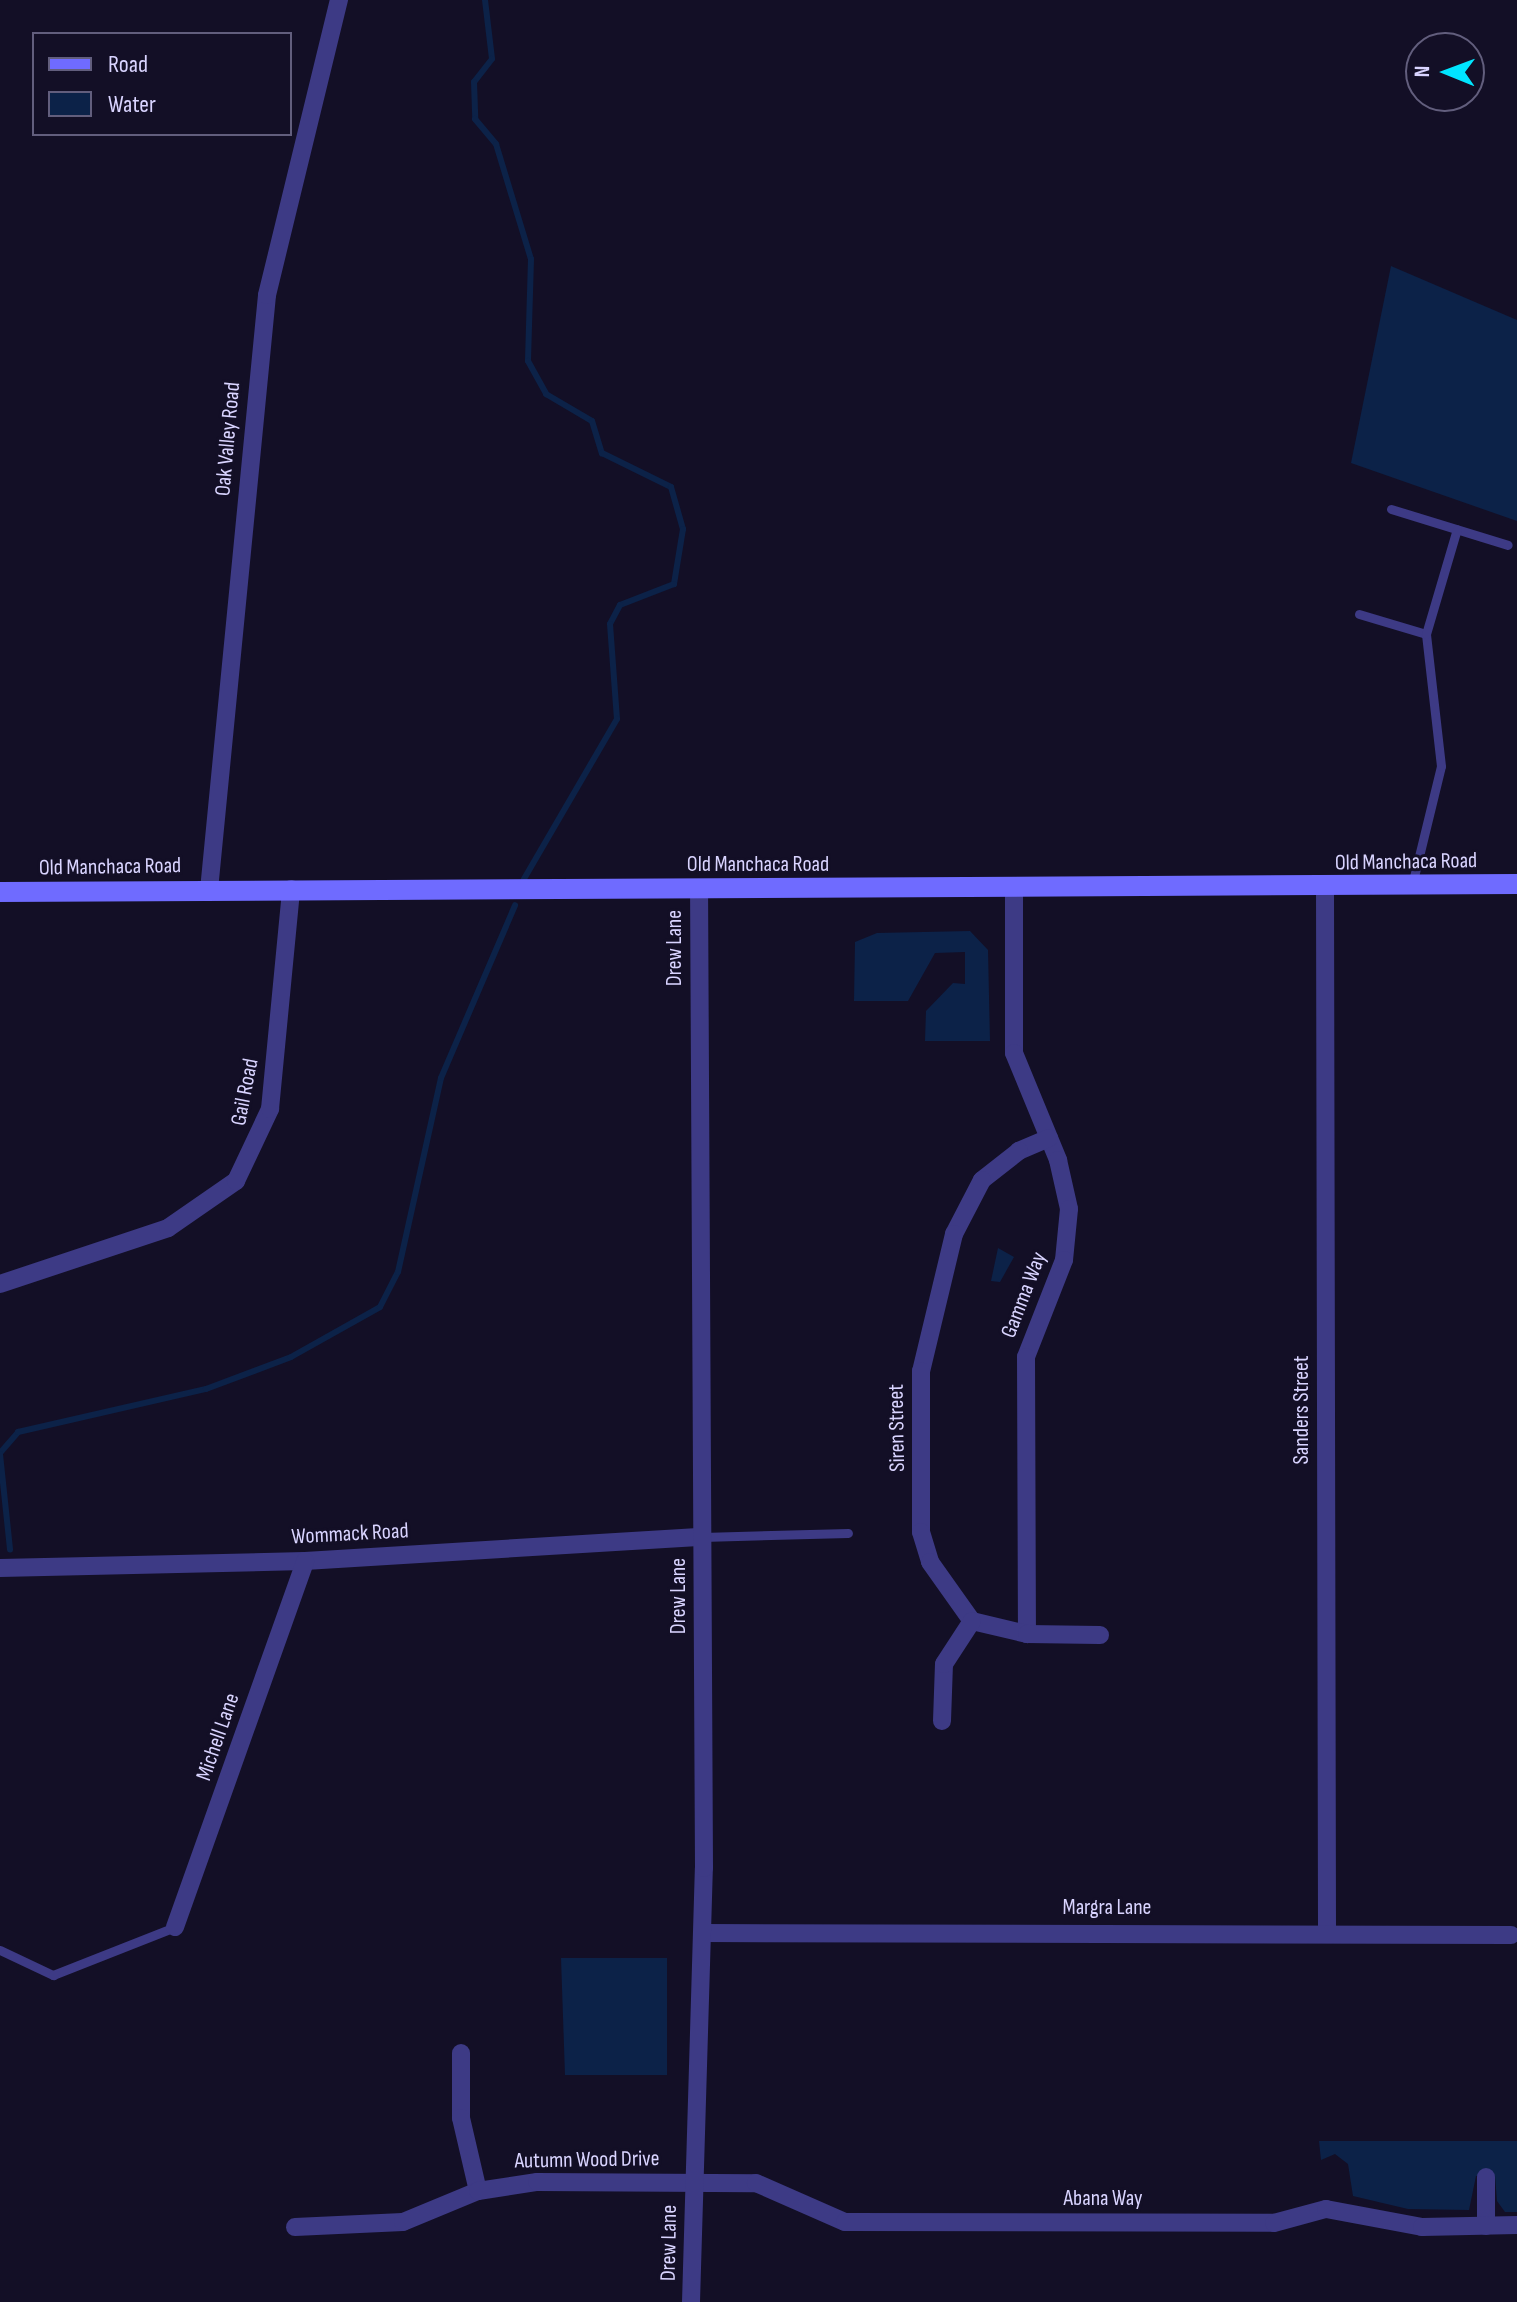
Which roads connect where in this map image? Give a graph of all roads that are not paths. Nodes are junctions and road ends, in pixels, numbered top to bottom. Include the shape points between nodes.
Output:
1 (339, 0) edge
2 (1391, 509) dead end
3 (1457, 529) junction
4 (1508, 545) dead end
5 (1359, 614) dead end
6 (1426, 634) junction
7 (1517, 884) edge
8 (1412, 885) junction
9 (1325, 886) junction
10 (1014, 888) junction
11 (291, 889) junction
12 (699, 889) junction
13 (209, 890) junction
14 (0, 892) edge
15 (1049, 1138) junction
16 (0, 1284) edge
17 (848, 1533) dead end
18 (702, 1537) junction
19 (305, 1561) junction
20 (0, 1568) edge
21 (972, 1621) junction
22 (1027, 1634) junction
23 (1100, 1635) dead end
24 (942, 1721) dead end
25 (175, 1927) joint
26 (703, 1933) junction
27 (1327, 1933) junction
28 (1511, 1935) dead end
29 (0, 1950) edge
30 (461, 2053) dead end
31 (1486, 2177) dead end
32 (694, 2183) junction
33 (478, 2191) junction
34 (1517, 2225) edge
35 (1486, 2226) junction
36 (295, 2227) dead end
37 (691, 2302) edge

1 - 13 street, Oak Valley Road via 267,295
2 - 3 lane
3 - 4 lane
3 - 6 lane
5 - 6 lane
6 - 8 lane via 1441,766
7 - 8 street, Old Manchaca Road
8 - 9 street, Old Manchaca Road
9 - 10 street, Old Manchaca Road
9 - 27 street, Sanders Street
10 - 12 street, Old Manchaca Road
10 - 15 street, Gamma Way via 1014,1053
11 - 12 street, Old Manchaca Road
11 - 13 street, Old Manchaca Road
11 - 16 street, Gail Road via 270,1109 236,1181 168,1228
12 - 18 street, Drew Lane
13 - 14 street, Old Manchaca Road
15 - 21 street, Siren Street via 996,1167 965,1206 921,1371 924,1548
15 - 22 street, Gamma Way via 1069,1209 1060,1276 1026,1357
17 - 18 lane
18 - 19 street, Wommack Road
18 - 26 street, Drew Lane
19 - 20 street, Wommack Road
19 - 25 street, Michell Lane
21 - 22 street
21 - 24 street via 944,1664
22 - 23 street
25 - 29 lane via 126,1941 73,1973 53,1975
26 - 27 street, Margra Lane
26 - 32 street, Drew Lane
27 - 28 street, Margra Lane
30 - 33 street via 461,2118
31 - 35 street
32 - 33 street, Autumn Wood Drive via 537,2182
32 - 35 street, Abana Way via 765,2185 845,2222 1274,2223 1326,2209 1422,2227
32 - 37 street, Drew Lane
33 - 36 street, Autumn Wood Drive via 403,2222
34 - 35 street, Abana Way

